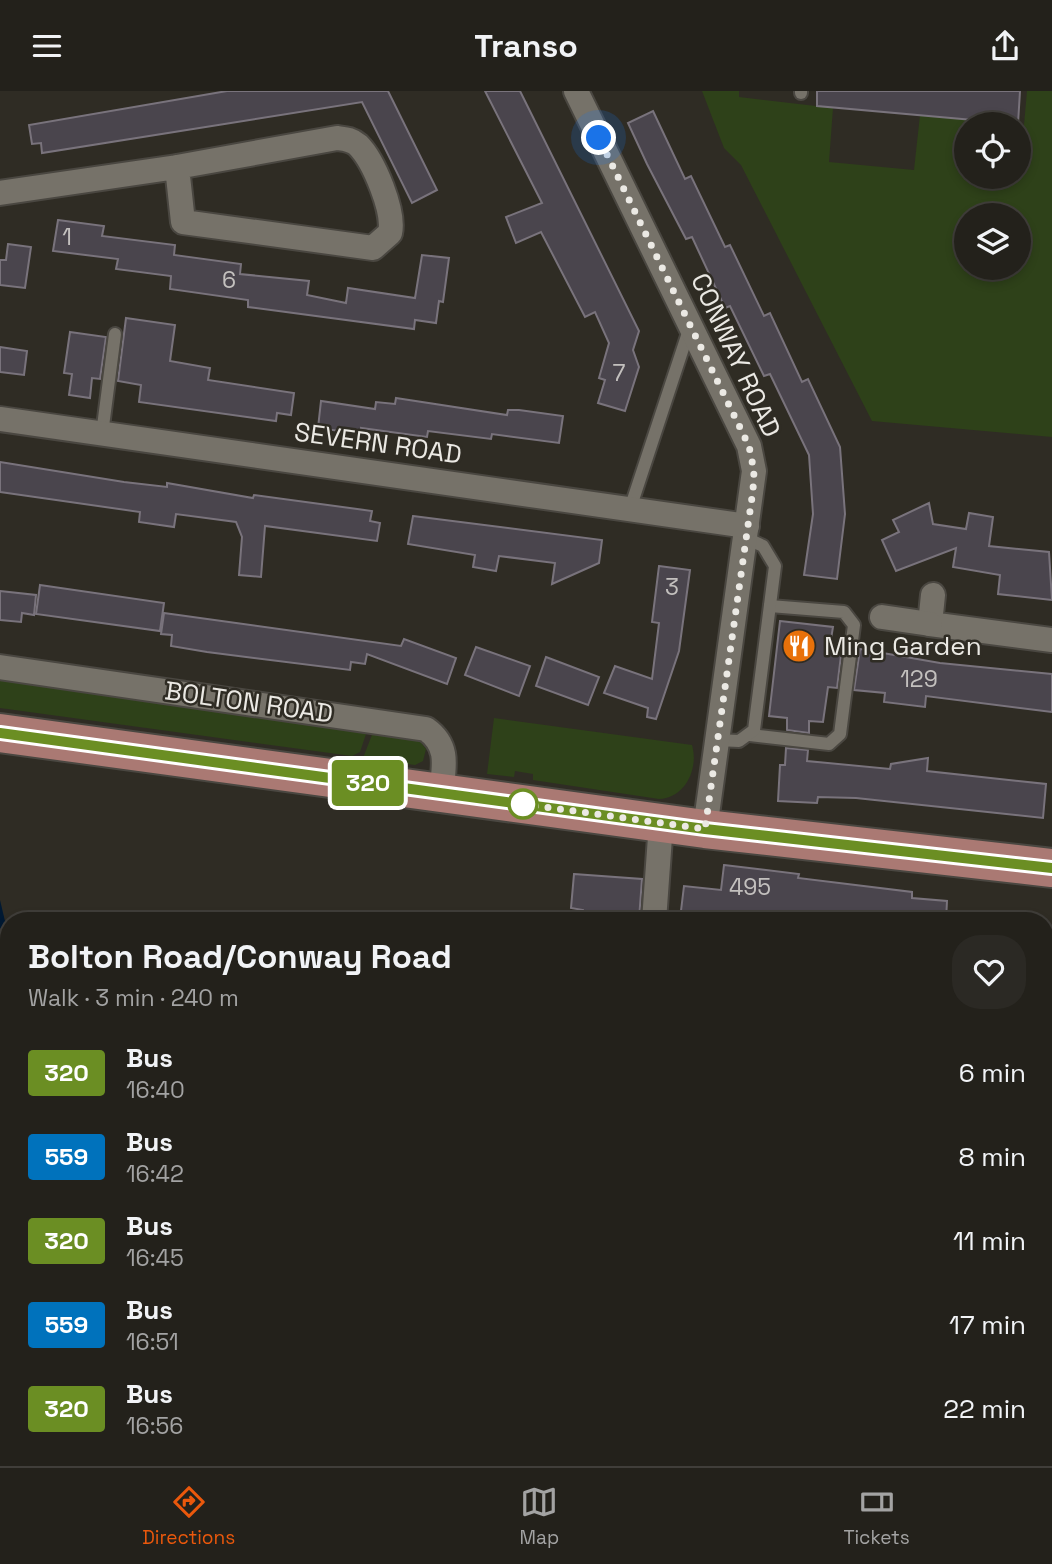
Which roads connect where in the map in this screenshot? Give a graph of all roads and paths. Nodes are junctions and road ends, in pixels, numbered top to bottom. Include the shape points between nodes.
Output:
1 (576, 91) edge
2 (177, 167) junction
3 (0, 193) edge
4 (691, 326) junction
5 (115, 334) dead end
6 (0, 419) edge
7 (102, 434) junction
8 (630, 509) junction
9 (747, 532) junction
10 (933, 595) dead end
11 (770, 607) junction
12 (883, 617) dead end
13 (930, 624) junction
14 (1052, 640) edge
15 (0, 667) edge
16 (0, 733) edge
17 (750, 736) junction
18 (718, 740) junction
19 (441, 793) junction
20 (662, 823) junction
21 (705, 829) junction
22 (1052, 868) edge
23 (655, 912) edge

1 - 4 street, CONWAY ROAD
2 - 2 street via 349,139 365,154 389,205 390,233 373,249 183,222
2 - 3 street
4 - 8 lane
4 - 9 street, CONWAY ROAD via 749,446 754,471
5 - 7 lane
6 - 7 street, SEVERN ROAD
7 - 8 street, SEVERN ROAD
8 - 9 street, SEVERN ROAD
9 - 11 lane via 775,566
9 - 18 street, CONWAY ROAD
10 - 13 street
11 - 17 lane
11 - 17 lane via 850,616 854,625 840,734 829,744
12 - 13 street
13 - 14 street
15 - 19 street, BOLTON ROAD via 426,729 438,737 444,750
16 - 19 main road
17 - 18 lane via 739,741
18 - 21 street, CONWAY ROAD
19 - 20 main road
20 - 21 main road
20 - 23 street
21 - 22 main road

